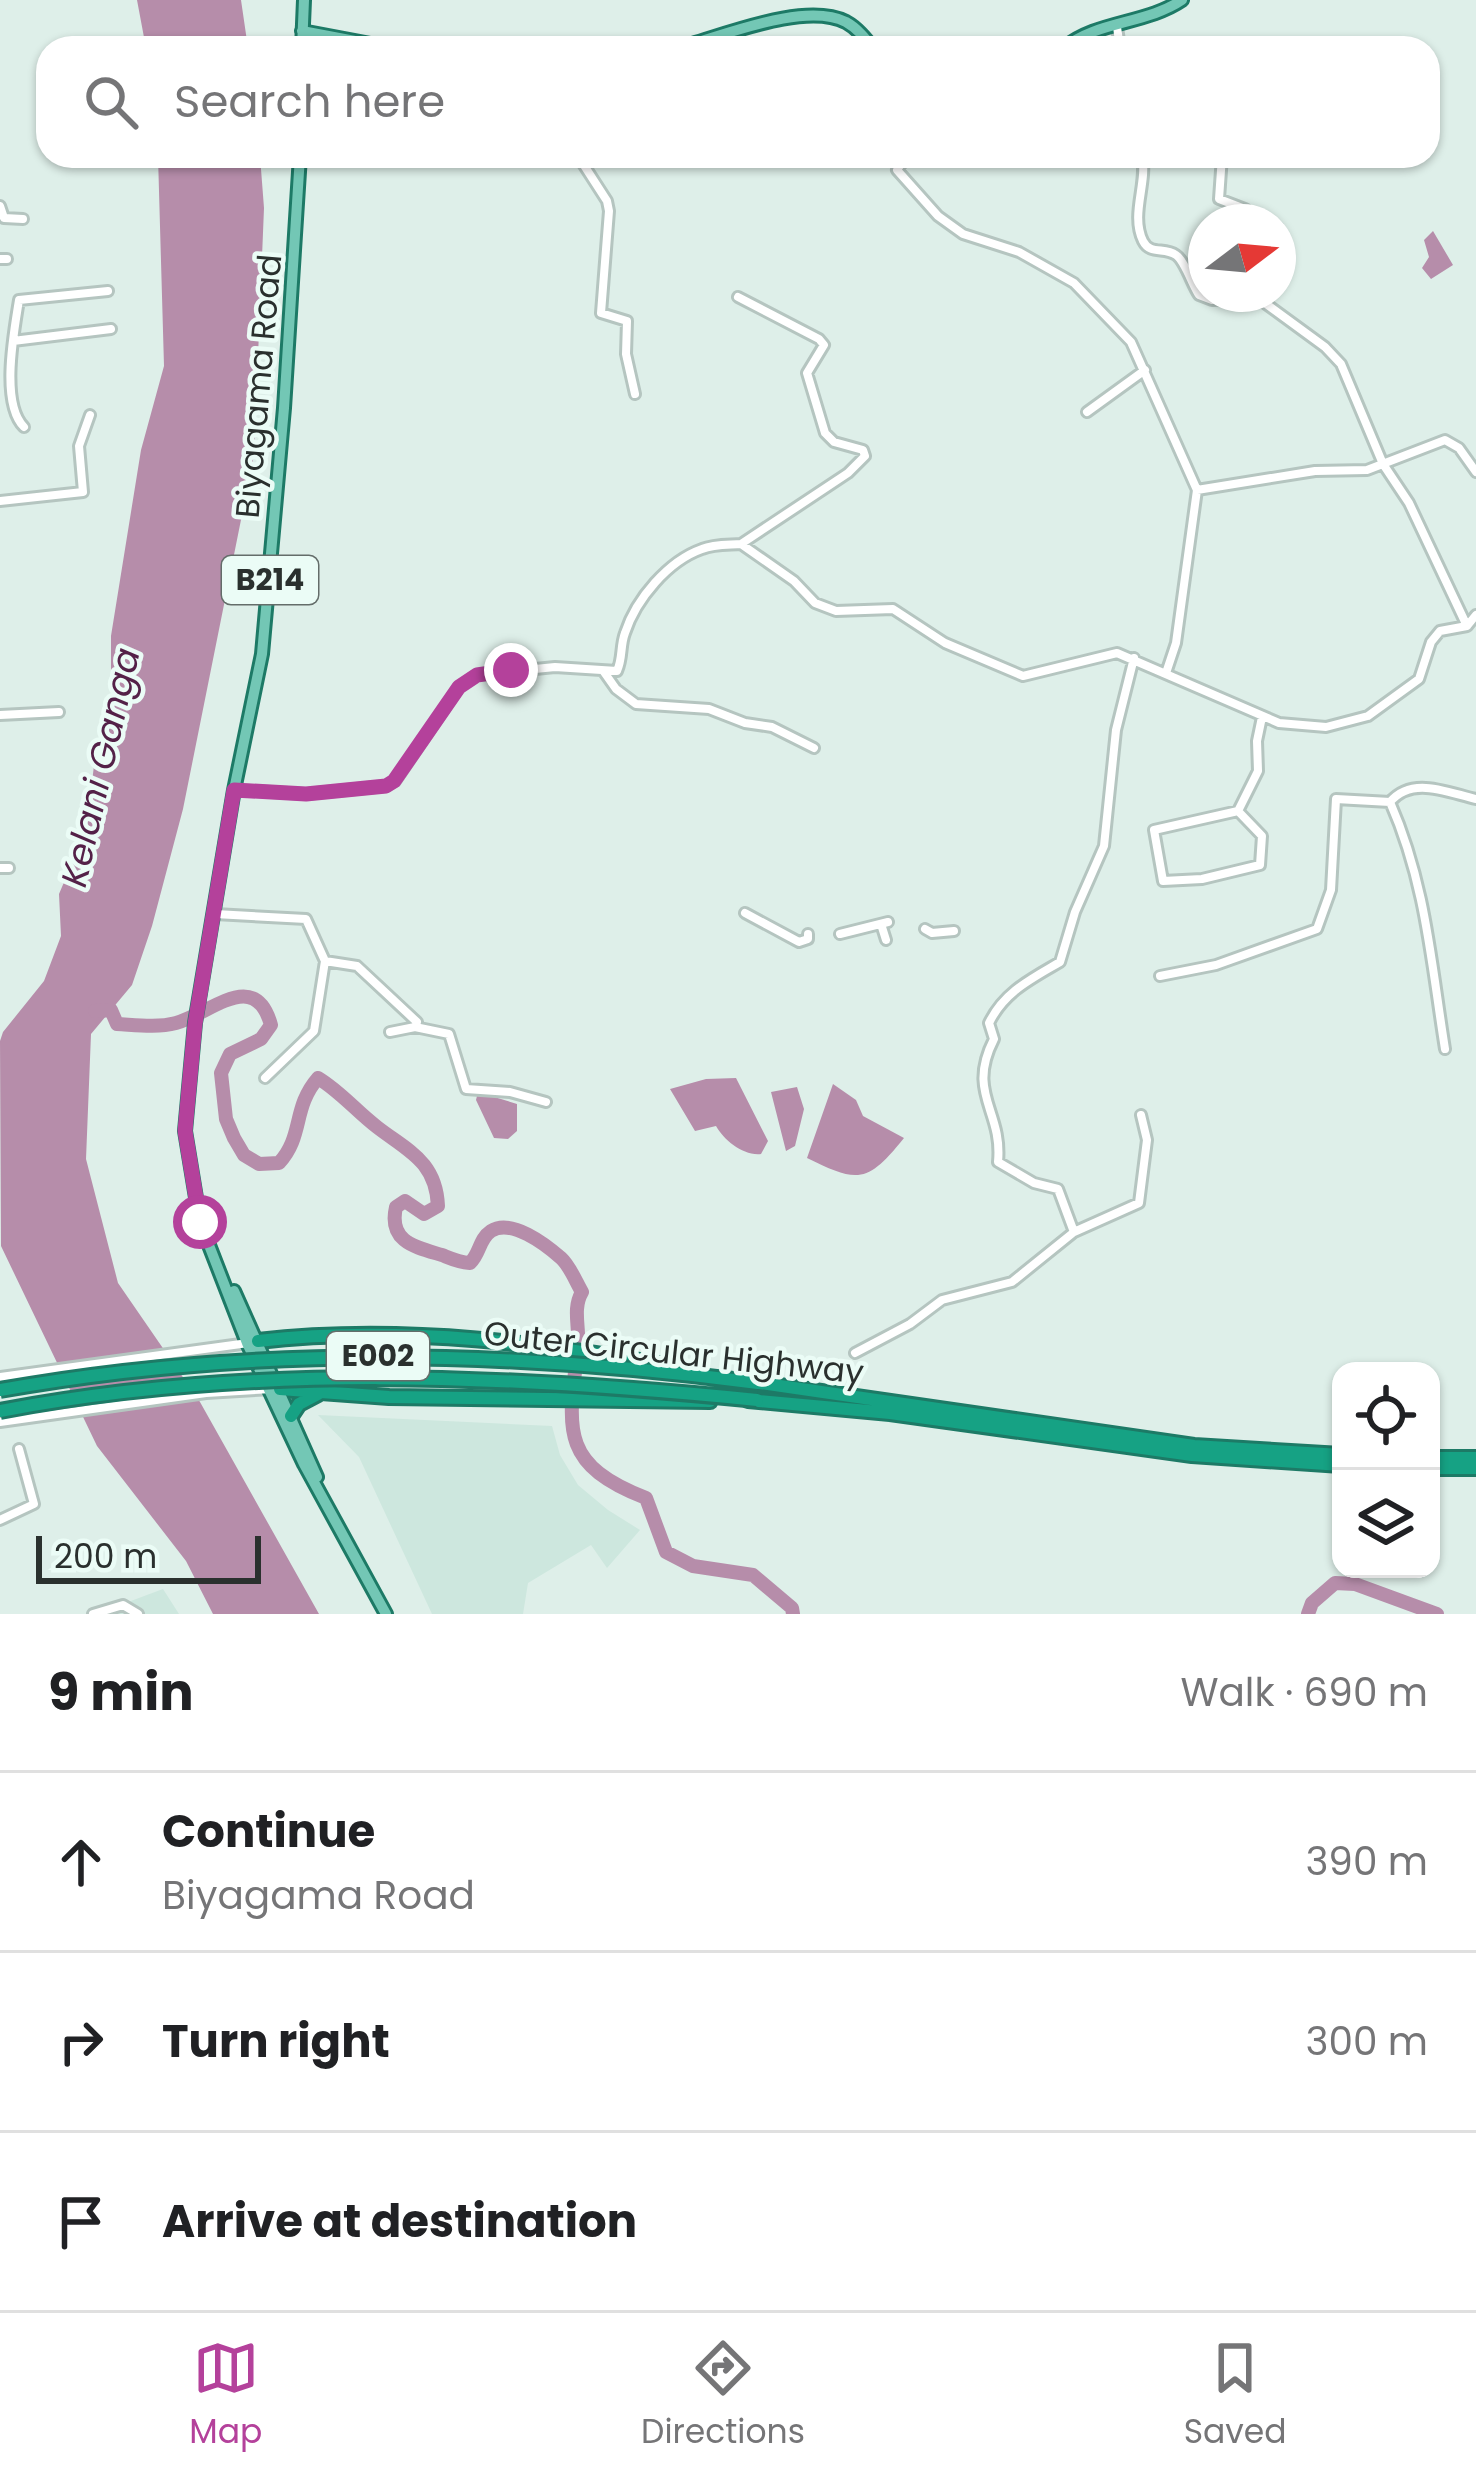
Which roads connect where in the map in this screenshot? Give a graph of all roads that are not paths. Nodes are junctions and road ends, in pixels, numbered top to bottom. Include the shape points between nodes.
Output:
1 (304, 0) edge
2 (1182, 0) edge
3 (1117, 27) junction
4 (302, 31) junction
5 (302, 36) edge
6 (328, 36) edge
7 (723, 36) edge
8 (862, 36) edge
9 (1082, 36) edge
10 (1118, 36) edge
11 (300, 168) edge
12 (586, 168) edge
13 (898, 168) edge
14 (1144, 168) edge
15 (1221, 168) edge
16 (1232, 204) edge
17 (0, 206) edge
18 (23, 219) dead end
19 (1188, 274) edge
20 (108, 291) dead end
21 (739, 297) dead end
22 (1280, 312) edge
23 (111, 329) dead end
24 (13, 341) junction
25 (5, 353) edge
26 (1145, 370) junction
27 (635, 394) dead end
28 (1087, 412) dead end
29 (90, 415) dead end
30 (24, 427) dead end
31 (1383, 464) junction
32 (1476, 472) edge
33 (1197, 490) junction
34 (0, 501) edge
35 (741, 544) junction
36 (1476, 615) edge
37 (1466, 626) junction
38 (1134, 658) junction
39 (604, 672) junction
40 (1166, 673) junction
41 (59, 712) dead end
42 (0, 715) edge
43 (1262, 717) junction
44 (814, 748) dead end
45 (234, 790) junction
46 (1476, 799) edge
47 (1390, 802) junction
48 (1238, 811) junction
49 (746, 913) dead end
50 (215, 914) junction
51 (925, 929) dead end
52 (954, 931) dead end
53 (808, 934) dead end
54 (841, 934) dead end
55 (886, 940) dead end
56 (325, 961) junction
57 (1160, 976) dead end
58 (415, 1027) junction
59 (390, 1032) dead end
60 (1445, 1049) dead end
61 (265, 1078) dead end
62 (546, 1102) dead end
63 (1141, 1115) dead end
64 (1074, 1232) junction
65 (252, 1342) junction
66 (855, 1353) dead end
67 (0, 1377) edge
68 (758, 1383) junction
69 (274, 1389) junction
70 (0, 1390) edge
71 (319, 1394) junction
72 (757, 1400) junction
73 (0, 1411) edge
74 (291, 1416) junction
75 (0, 1422) edge
76 (1008, 1425) junction
77 (19, 1448) dead end
78 (1332, 1455) edge
79 (1440, 1458) edge
80 (1476, 1458) edge
81 (1332, 1465) edge
82 (1440, 1468) edge
83 (1476, 1468) edge
84 (323, 1497) junction
85 (0, 1520) edge
86 (93, 1614) edge
87 (138, 1614) edge
88 (386, 1614) edge

1 - 4 main road
2 - 3 main road
3 - 9 main road
3 - 10 street
4 - 5 main road
4 - 6 main road
7 - 8 main road via 824,16
11 - 45 main road, Biyagama Road / B214 via 269,590
12 - 27 street via 610,212 601,313 627,321
13 - 26 street via 963,234 1019,252 1074,283 1131,342
14 - 19 street via 1144,244 1174,254
15 - 16 street via 1219,199
17 - 18 street via 4,218
20 - 24 street via 19,300
21 - 35 street via 824,345 806,373 825,433 865,456
22 - 31 street via 1341,364
23 - 24 street
24 - 25 street
25 - 30 street
26 - 28 street
26 - 33 street
29 - 34 street via 79,446 83,492
31 - 32 street via 1445,440
31 - 33 street
31 - 37 street
33 - 40 street
35 - 38 street via 815,604 893,609 945,643 1023,676 1099,655
35 - 39 street via 704,548 663,574 623,636 617,671
36 - 37 street
37 - 43 street via 1440,631 1419,679 1368,716 1326,728
38 - 40 street
38 - 64 street via 1116,730 1104,846 1060,962 995,1010 994,1039 982,1061 998,1162 1058,1189
39 - 44 street via 635,704 709,709
39 - 45 street via 477,675 459,687 386,786
40 - 43 street
41 - 42 street
43 - 48 street via 1258,771
45 - 50 main road, Biyagama Road / B214
46 - 47 street via 1415,786
47 - 57 street via 1336,799 1331,890 1317,929
47 - 60 street via 1412,851
48 - 48 street via 1154,830 1163,881 1260,865 1262,836
49 - 53 street via 800,942
50 - 56 street via 306,919
50 - 65 main road, Biyagama Road / B214 via 185,1131 200,1222
51 - 52 street
54 - 55 street via 885,923
56 - 58 street via 357,966
56 - 61 street via 314,1031
58 - 59 street
58 - 62 street via 449,1034 466,1089
63 - 64 street via 1147,1140 1139,1203
64 - 66 street via 1012,1282 942,1300
65 - 67 street
65 - 68 highway, bridge via 437,1336
65 - 69 main road, Biyagama Road / B214
68 - 70 highway, Outer Circular Highway / E002, bridge via 420,1356 198,1364
68 - 76 highway, Outer Circular Highway / E002
69 - 71 highway
69 - 74 main road, Biyagama Road / B214
69 - 75 street
69 - 84 main road, Biyagama Road / B214
71 - 72 highway, bridge
71 - 74 highway
72 - 73 highway, Outer Circular Highway / E002, bridge via 514,1379 295,1378
72 - 76 highway, Outer Circular Highway / E002
74 - 84 main road, Biyagama Road / B214
76 - 78 highway, Outer Circular Highway / E002
76 - 81 highway, Outer Circular Highway / E002 via 1192,1456
77 - 85 street via 34,1504
79 - 80 highway
82 - 83 highway
84 - 88 main road, Biyagama Road / B214
86 - 87 street via 123,1605

